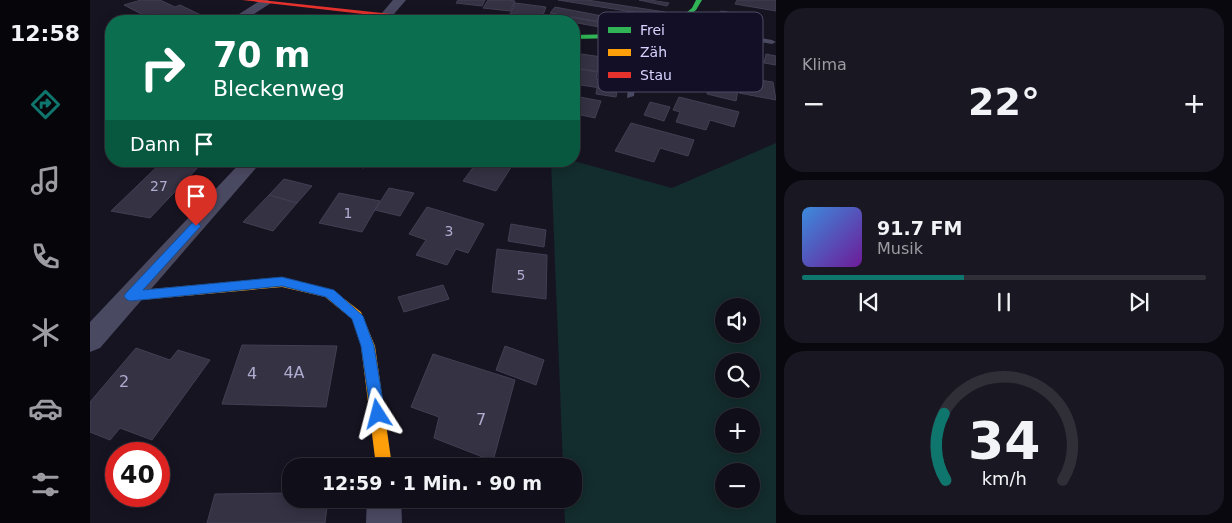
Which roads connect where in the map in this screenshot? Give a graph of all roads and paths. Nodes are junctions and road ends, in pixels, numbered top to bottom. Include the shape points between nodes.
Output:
1 (245, 0) edge
2 (400, 0) edge
3 (699, 0) edge
4 (265, 3) junction
5 (690, 12) edge
6 (244, 15) edge
7 (360, 15) edge
8 (387, 15) edge
9 (598, 36) edge
10 (580, 37) edge
11 (763, 40) edge
12 (772, 42) dead end
13 (630, 92) edge
14 (630, 96) dead end
15 (248, 167) edge
16 (130, 296) junction
17 (90, 340) edge
18 (384, 458) edge
19 (384, 508) edge
20 (384, 523) edge

1 - 4 street
2 - 8 street
3 - 5 street
4 - 6 street
4 - 7 street
9 - 10 street
11 - 12 lane
13 - 14 lane
15 - 16 street
16 - 17 street
16 - 18 street via 282,282 330,293 357,316 368,346
19 - 20 street

